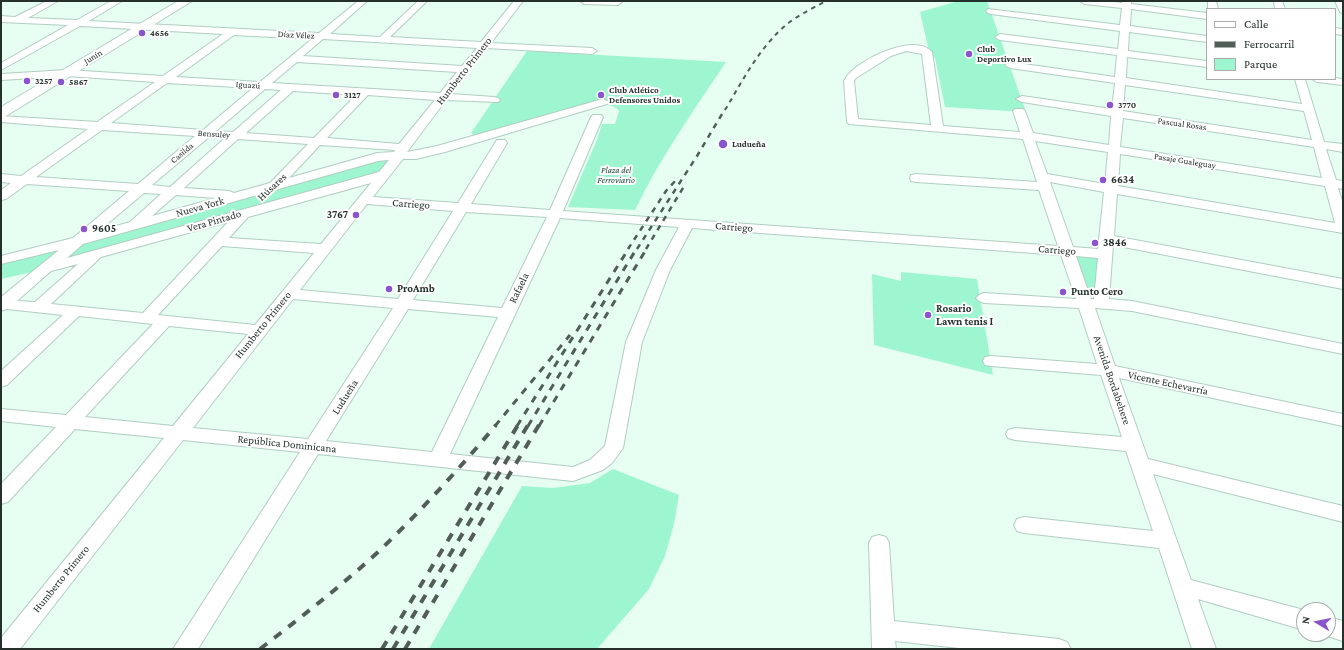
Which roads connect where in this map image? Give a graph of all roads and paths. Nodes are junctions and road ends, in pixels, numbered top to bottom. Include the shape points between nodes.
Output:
1 (54, 1) edge
2 (118, 1) edge
3 (186, 1) edge
4 (363, 1) edge
5 (423, 1) edge
6 (519, 1) edge
7 (584, 1) edge
8 (1084, 1) edge
9 (1339, 1) edge
10 (618, 2) dead end
11 (1127, 4) edge
12 (1343, 10) edge
13 (991, 11) dead end
14 (1206, 16) edge
15 (1, 19) edge
16 (18, 20) junction
17 (80, 23) junction
18 (144, 26) junction
19 (1, 28) edge
20 (1125, 28) junction
21 (233, 31) junction
22 (322, 36) junction
23 (1000, 37) dead end
24 (383, 39) junction
25 (1206, 39) edge
26 (485, 45) junction
27 (592, 50) dead end
28 (1123, 53) junction
29 (294, 59) junction
30 (1206, 64) edge
31 (1010, 65) dead end
32 (1, 67) edge
33 (466, 69) junction
34 (67, 73) junction
35 (1, 77) edge
36 (165, 79) junction
37 (1300, 80) edge
38 (1326, 80) edge
39 (1120, 82) junction
40 (1343, 82) edge
41 (263, 86) junction
42 (291, 87) junction
43 (365, 92) junction
44 (444, 97) junction
45 (1022, 99) dead end
46 (494, 100) dead end
47 (603, 102) dead end
48 (1309, 108) junction
49 (1019, 111) dead end
50 (1, 113) edge
51 (1118, 114) junction
52 (597, 117) dead end
53 (1, 119) edge
54 (98, 127) junction
55 (937, 128) junction
56 (205, 134) junction
57 (237, 136) junction
58 (1028, 136) junction
59 (317, 141) junction
60 (501, 143) dead end
61 (1319, 144) junction
62 (1343, 148) edge
63 (1114, 149) junction
64 (401, 152) junction
65 (384, 175) junction
66 (1, 178) edge
67 (916, 178) dead end
68 (24, 180) junction
69 (1043, 182) junction
70 (1337, 184) edge
71 (276, 185) junction
72 (140, 188) junction
73 (1111, 189) junction
74 (172, 191) junction
75 (1, 196) edge
76 (239, 196) junction
77 (363, 200) junction
78 (463, 207) junction
79 (244, 212) junction
80 (555, 214) junction
81 (688, 223) junction
82 (133, 225) junction
83 (1343, 228) edge
84 (78, 240) junction
85 (218, 240) junction
86 (1106, 246) junction
87 (324, 250) junction
88 (1068, 251) junction
89 (98, 254) junction
90 (2, 259) edge
91 (45, 269) junction
92 (1343, 284) edge
93 (288, 294) junction
94 (984, 298) dead end
95 (1093, 303) junction
96 (2, 304) edge
97 (403, 304) junction
98 (39, 307) junction
99 (76, 311) junction
100 (507, 313) junction
101 (147, 318) junction
102 (165, 320) junction
103 (260, 330) junction
104 (1343, 349) edge
105 (991, 361) dead end
106 (1108, 370) junction
107 (1, 381) edge
108 (1, 415) edge
109 (1343, 420) edge
110 (71, 422) junction
111 (178, 433) junction
112 (1015, 434) dead end
113 (1134, 445) junction
114 (314, 446) junction
115 (438, 459) junction
116 (1141, 464) junction
117 (1, 497) edge
118 (1343, 514) edge
119 (1024, 525) dead end
120 (1167, 541) junction
121 (879, 543) dead end
122 (1182, 586) junction
123 (1296, 618) edge
124 (883, 639) edge
125 (6, 649) edge
126 (185, 649) edge
127 (1059, 649) edge
128 (1204, 649) edge

1 - 16 street
2 - 17 street
3 - 18 main road, Junín
4 - 22 street, Casilda
5 - 24 street
6 - 26 street, Humberto Primero
7 - 10 street
8 - 11 street
9 - 12 street
11 - 14 street
11 - 20 street
13 - 20 street
15 - 16 street, Díaz Vélez
16 - 17 street, Díaz Vélez
16 - 19 street
17 - 18 street, Díaz Vélez
17 - 32 street
18 - 21 street, Díaz Vélez
18 - 34 main road, Junín
20 - 25 street
20 - 28 street
21 - 22 street, Díaz Vélez
21 - 36 street
22 - 24 street, Díaz Vélez
22 - 29 street, Casilda
23 - 28 street
24 - 26 street, Díaz Vélez
26 - 27 street, Díaz Vélez
26 - 33 street, Humberto Primero
28 - 30 street
28 - 39 street
29 - 33 street
29 - 41 street, Casilda
31 - 39 street
33 - 44 street, Humberto Primero
34 - 35 street, Iguazú
34 - 36 street, Iguazú
34 - 50 main road, Junín
36 - 41 street, Iguazú
36 - 54 street
37 - 48 street
38 - 40 street
39 - 48 street
39 - 51 street
41 - 42 street, Iguazú
41 - 56 street, Casilda
42 - 43 street, Iguazú
42 - 57 street
43 - 44 street, Iguazú
43 - 59 street, Húsares
44 - 46 street, Iguazú
44 - 64 street, Humberto Primero
45 - 51 street, Pascual Rosas
47 - 64 street via 441,149 416,155
48 - 61 street
49 - 58 street, Avenida Bordabehere
51 - 61 street, Pascual Rosas
51 - 63 street
52 - 80 street, Rafaela
53 - 54 street, Bensuley
54 - 56 street, Bensuley
54 - 68 street
55 - 55 street via 927,52 918,48 901,48 889,52 852,76 849,81 853,122
55 - 58 street
56 - 57 street, Bensuley
56 - 72 street, Casilda
57 - 59 street, Bensuley
57 - 74 street
58 - 63 street, Pasaje Gualeguay
58 - 69 street, Avenida Bordabehere
59 - 64 street, Bensuley
59 - 71 street, Húsares
60 - 78 street, Ludueña
61 - 62 street, Pascual Rosas
61 - 70 street
63 - 70 street, Pasaje Gualeguay
63 - 73 street
64 - 65 street, Humberto Primero
64 - 71 street, Nueva York via 378,156
65 - 77 street, Humberto Primero
65 - 79 street, Vera Pintado
66 - 68 street
67 - 69 street
68 - 72 street
68 - 75 street
69 - 73 street
69 - 88 street, Avenida Bordabehere
70 - 83 street
71 - 76 street, Nueva York
71 - 79 street, Húsares
72 - 74 street
72 - 84 street, Casilda
73 - 83 street
73 - 86 street
74 - 76 street
74 - 82 street
76 - 82 street, Nueva York
77 - 78 street, Carriego
77 - 87 street, Humberto Primero
78 - 80 street, Carriego
78 - 97 street, Ludueña
79 - 85 street, Húsares
79 - 89 street, Vera Pintado
80 - 81 street, Carriego
80 - 100 street, Rafaela
81 - 88 street, Carriego
81 - 115 street, República Dominicana via 663,270 634,342 614,448 606,459 591,469 573,474
82 - 84 street, Nueva York
84 - 90 street, Nueva York
84 - 91 street, Casilda
85 - 87 street
85 - 101 street, Húsares
86 - 88 street, Carriego
86 - 92 street, Carriego
86 - 95 street
87 - 93 street, Humberto Primero
88 - 95 street, Avenida Bordabehere
89 - 91 street, Vera Pintado
89 - 98 street
91 - 96 street, Casilda
93 - 97 street
93 - 103 street, Humberto Primero
94 - 95 street
95 - 104 street via 1132,306
95 - 106 street, Avenida Bordabehere
96 - 98 street
97 - 100 street
97 - 114 street, Ludueña
98 - 99 street
99 - 101 street
99 - 107 street
100 - 115 street, Rafaela
101 - 102 street
102 - 103 street
102 - 110 street
103 - 111 street, Humberto Primero
105 - 106 street, Vicente Echevarría
106 - 109 street, Vicente Echevarría
106 - 113 street, Avenida Bordabehere
108 - 110 street, República Dominicana
110 - 111 street, República Dominicana
110 - 117 street
111 - 114 street, República Dominicana
111 - 125 street, Humberto Primero
112 - 113 street
113 - 116 street, Avenida Bordabehere
114 - 115 street, República Dominicana
114 - 126 street, Ludueña
116 - 118 street
116 - 120 street, Avenida Bordabehere
119 - 120 street
120 - 122 street, Avenida Bordabehere
121 - 124 street
122 - 123 street
122 - 128 street, Avenida Bordabehere
124 - 127 street

